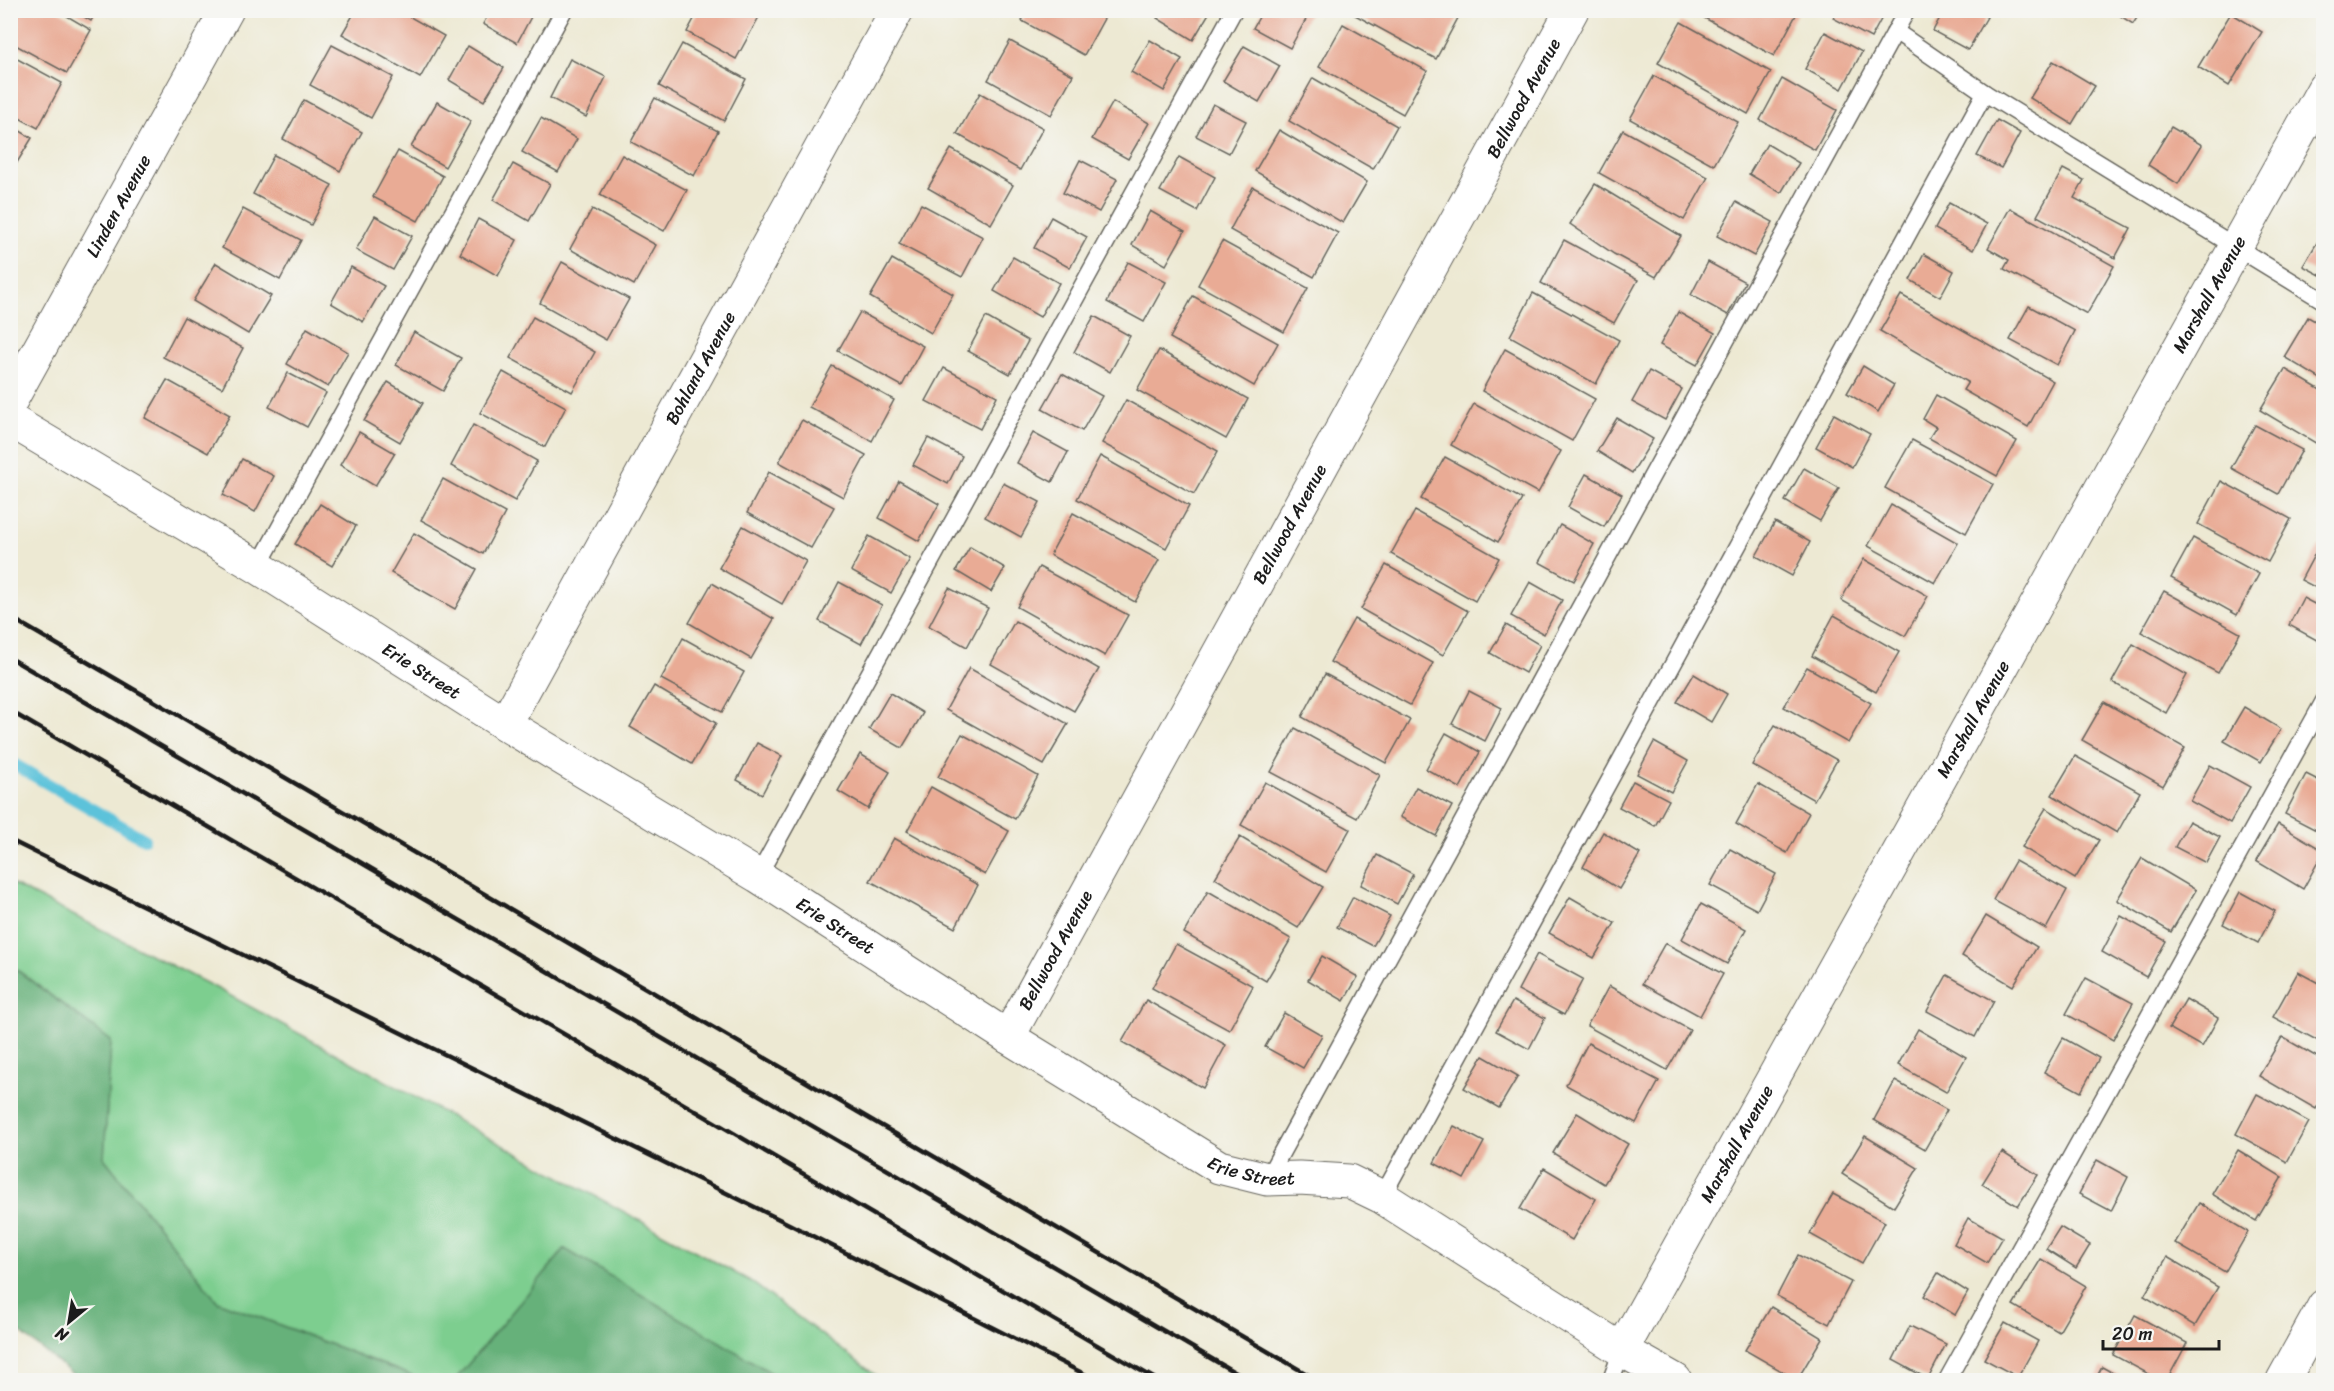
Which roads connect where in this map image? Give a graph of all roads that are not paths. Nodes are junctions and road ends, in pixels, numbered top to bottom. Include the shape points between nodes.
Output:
1 (226, 10) edge
2 (564, 10) edge
3 (897, 10) edge
4 (1234, 10) edge
5 (1572, 10) edge
6 (1906, 10) edge
7 (1895, 31) junction
8 (2324, 88) edge
9 (1985, 93) junction
10 (2236, 246) junction
11 (2324, 301) edge
12 (10, 402) edge
13 (10, 420) edge
14 (258, 567) junction
15 (2324, 701) edge
16 (505, 724) junction
17 (758, 876) junction
18 (1008, 1037) junction
19 (1267, 1179) junction
20 (1382, 1197) junction
21 (2324, 1306) edge
22 (1622, 1350) junction
23 (1611, 1380) edge
24 (1675, 1380) edge
25 (1947, 1380) edge
26 (2283, 1380) edge

1 - 12 street, Linden Avenue
2 - 14 lane
3 - 16 street, Bohland Avenue
4 - 17 lane
5 - 18 street, Bellwood Avenue
6 - 7 lane
7 - 9 lane
7 - 19 lane
8 - 10 street, Marshall Avenue
9 - 10 lane
9 - 20 lane
10 - 11 lane
10 - 22 street, Marshall Avenue
13 - 14 street, Erie Street
14 - 16 street, Erie Street
15 - 25 lane
16 - 17 street, Erie Street
17 - 18 street, Erie Street
18 - 19 street, Erie Street via 1219,1167
19 - 20 street, Erie Street via 1349,1181
20 - 22 street, Erie Street
21 - 26 street
22 - 23 lane
22 - 24 street, Erie Street

